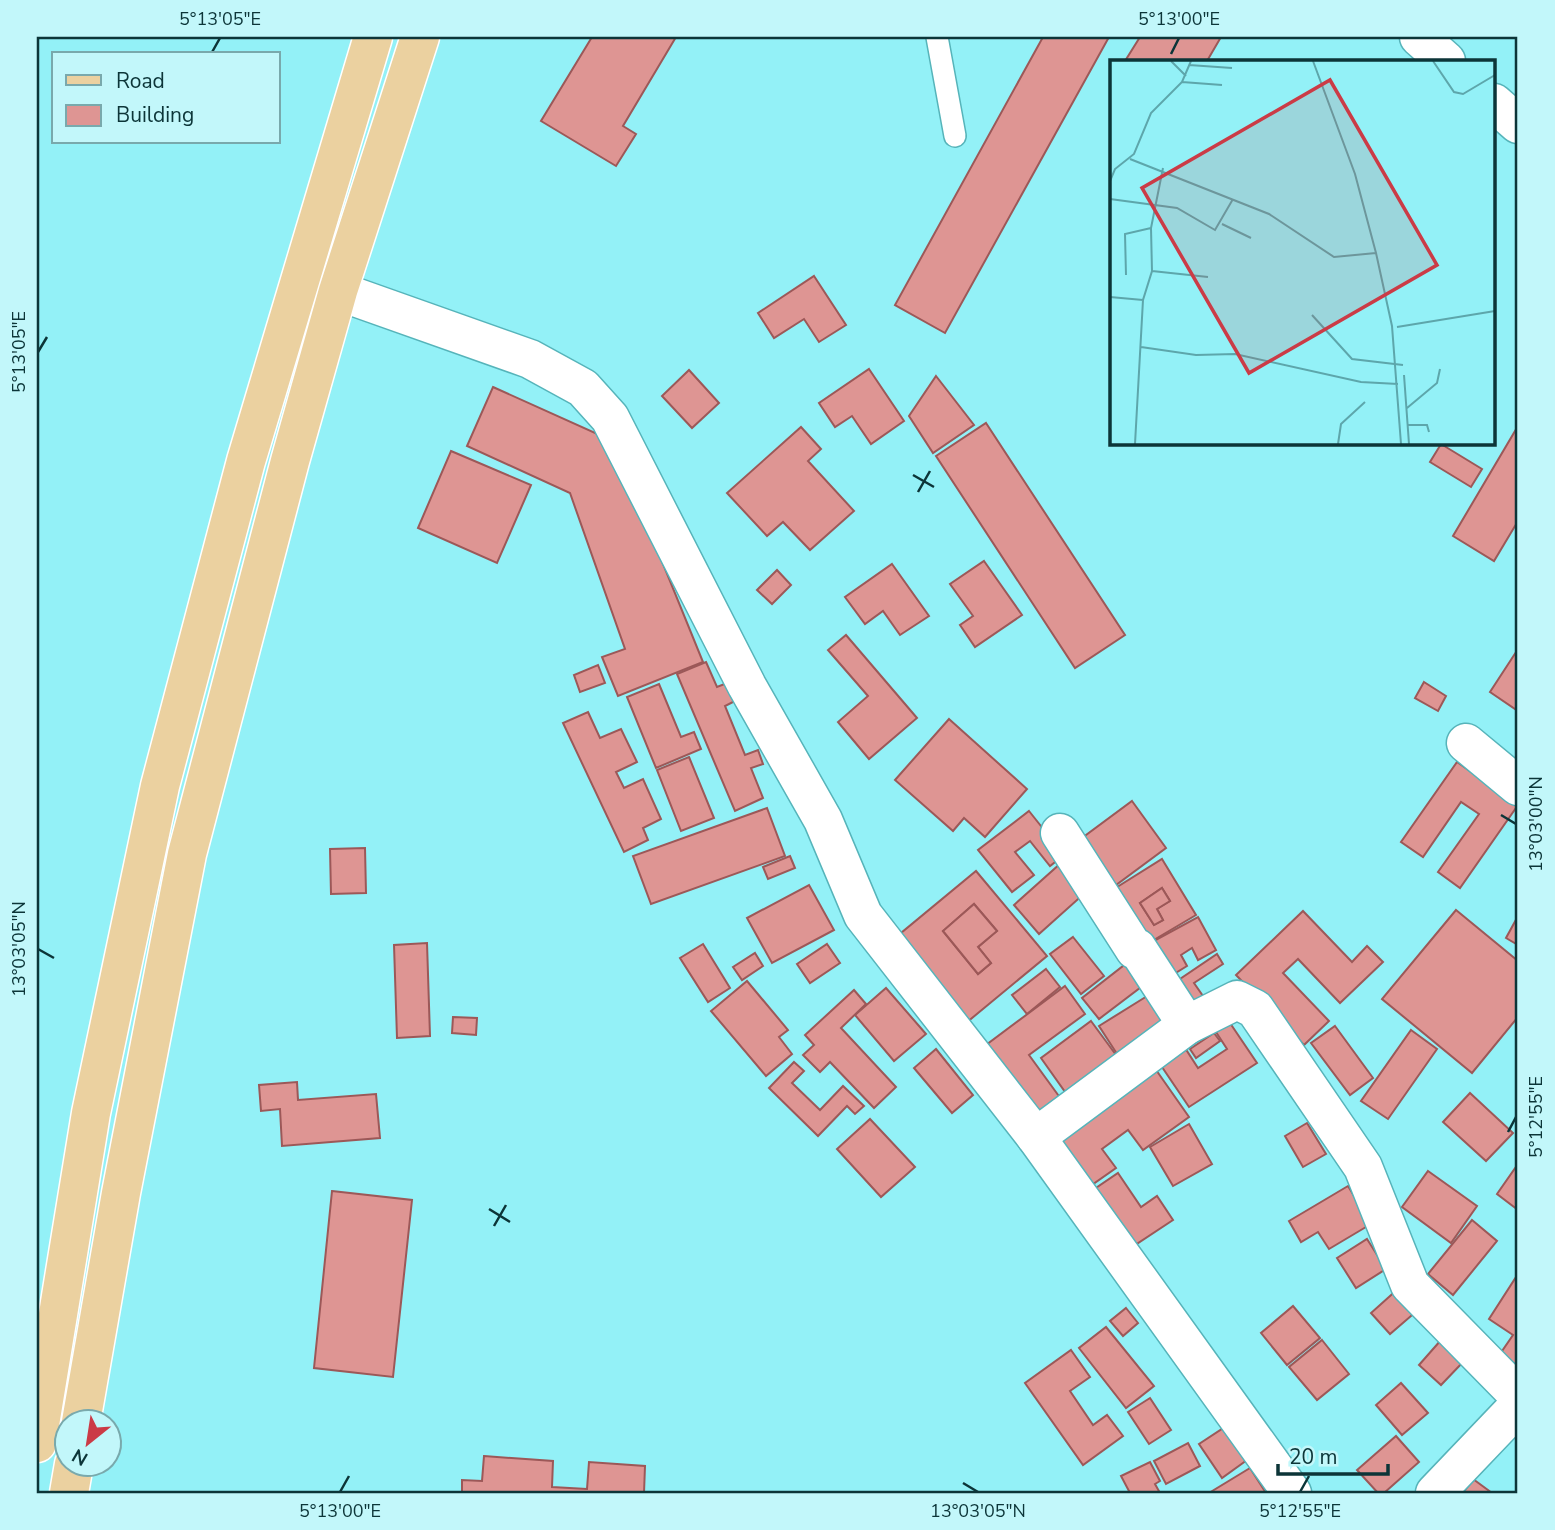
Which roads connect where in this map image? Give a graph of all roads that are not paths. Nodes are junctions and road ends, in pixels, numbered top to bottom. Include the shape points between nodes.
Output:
1 (373, 37) edge
2 (420, 37) edge
3 (937, 37) edge
4 (1419, 37) edge
5 (1445, 60) edge
6 (1496, 105) edge
7 (1518, 124) edge
8 (955, 136) dead end
9 (338, 291) junction
10 (1466, 744) dead end
11 (1518, 786) edge
12 (1060, 834) dead end
13 (1187, 1025) junction
14 (1036, 1137) junction
15 (1518, 1395) edge
16 (1518, 1406) edge
17 (83, 1408) edge
18 (37, 1443) edge
19 (1293, 1493) edge
20 (1435, 1493) edge

1 - 18 main road via 246,461 160,786 91,1113
2 - 9 main road
3 - 8 lane
4 - 5 street
6 - 7 street
9 - 14 street via 530,359 583,388 610,418 747,686 823,820 863,915
9 - 17 main road via 187,854
10 - 11 street
12 - 13 street
13 - 14 street
13 - 15 street via 1237,1000 1255,1009 1363,1167 1410,1285
14 - 19 street
16 - 20 street

